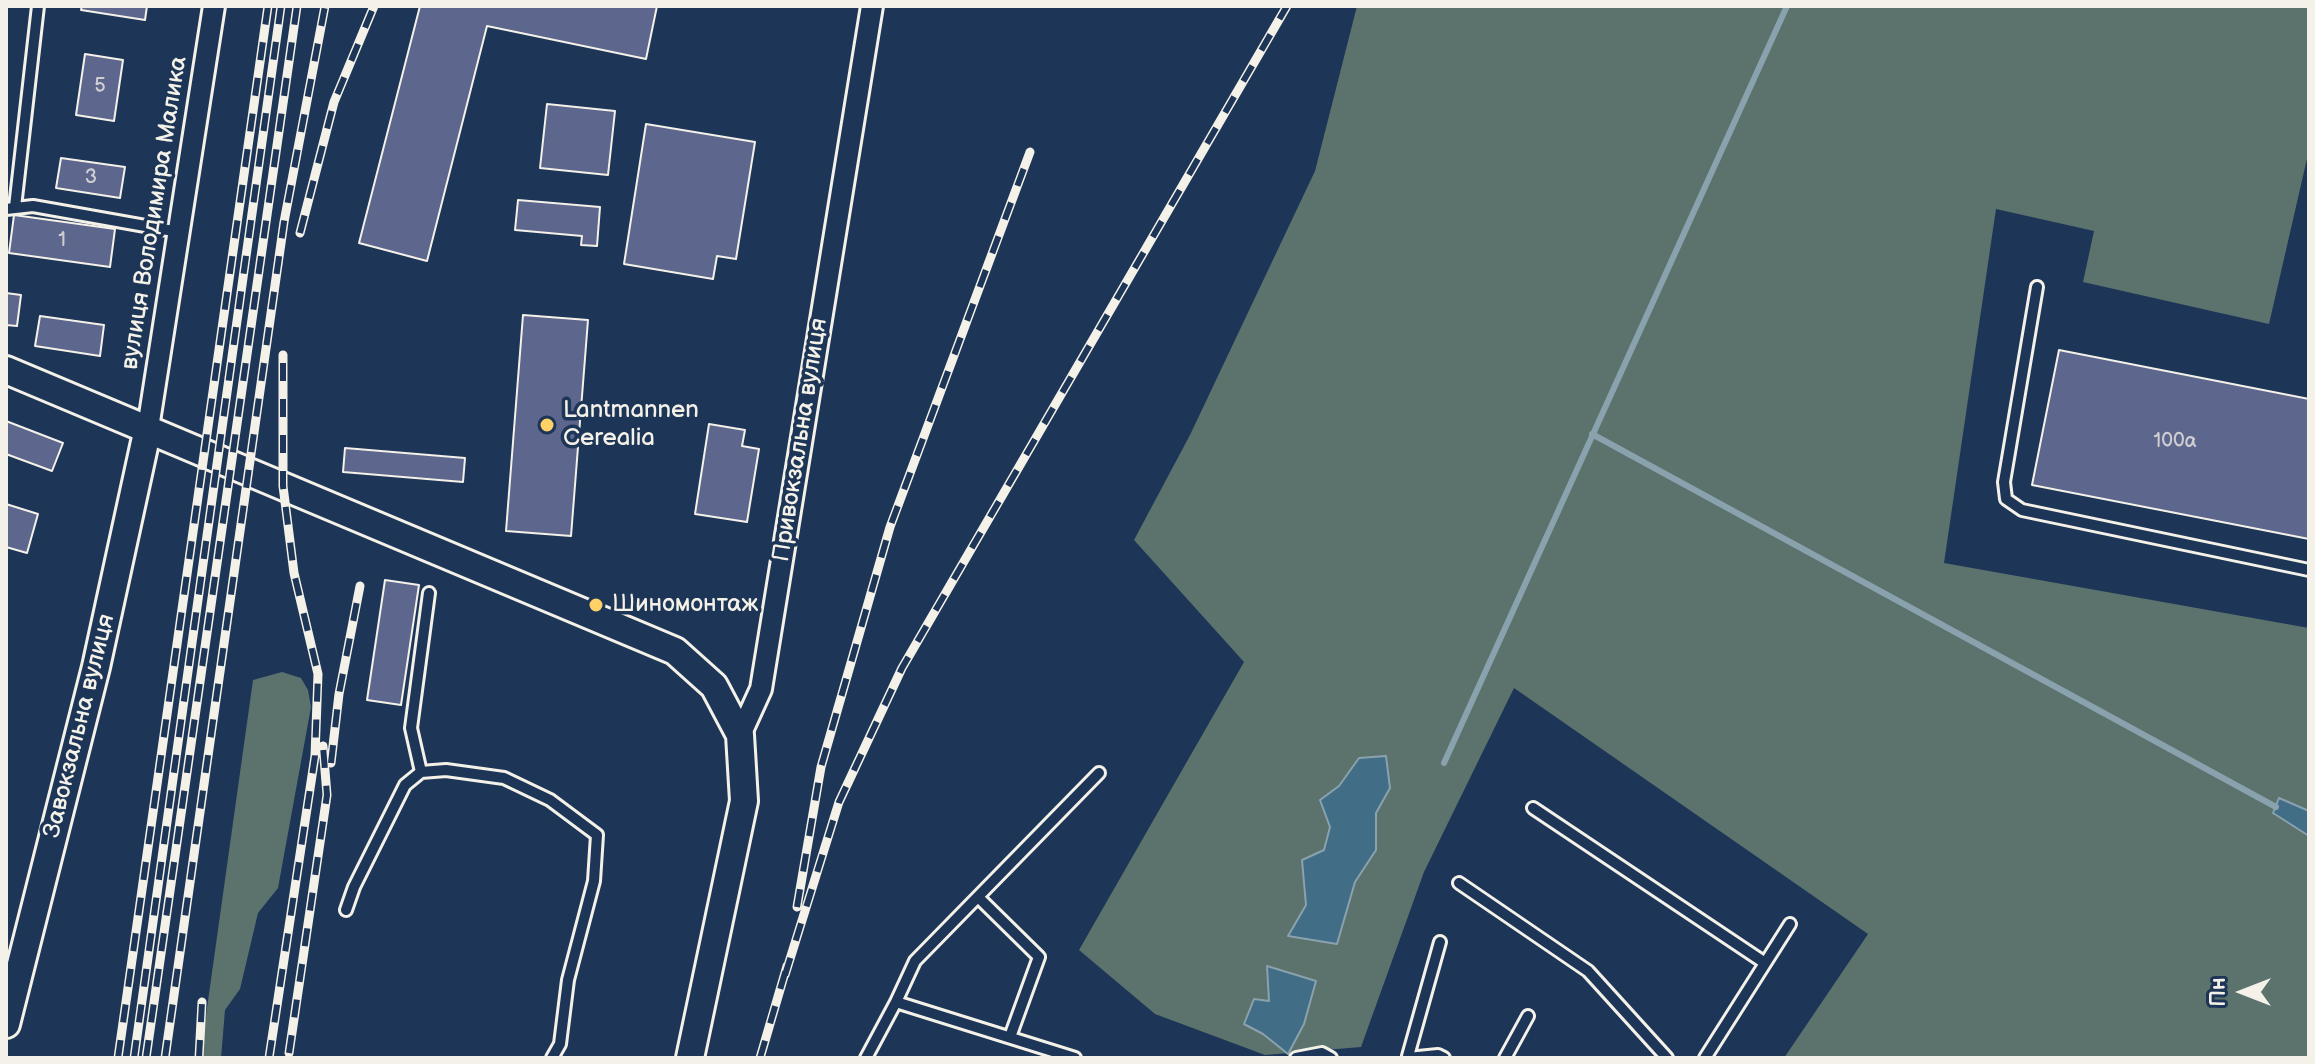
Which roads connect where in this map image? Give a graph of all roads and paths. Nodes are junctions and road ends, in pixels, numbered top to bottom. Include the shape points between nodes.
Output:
1 (38, 6) edge
2 (214, 6) edge
3 (872, 6) edge
4 (11, 208) edge
5 (179, 232) junction
6 (2037, 287) dead end
7 (6, 370) edge
8 (148, 428) junction
9 (2309, 570) edge
10 (429, 593) dead end
11 (740, 735) junction
12 (421, 772) junction
13 (1099, 773) dead end
14 (1533, 808) dead end
15 (1459, 883) dead end
16 (978, 897) junction
17 (346, 910) dead end
18 (1790, 924) dead end
19 (1440, 942) dead end
20 (1765, 963) junction
21 (896, 1002) junction
22 (1528, 1016) dead end
23 (6, 1024) edge
24 (1010, 1037) junction
25 (560, 1044) junction
26 (1408, 1057) edge
27 (552, 1058) edge
28 (562, 1058) edge
29 (690, 1058) edge
30 (866, 1058) edge
31 (1075, 1058) edge
32 (1296, 1058) edge
33 (1331, 1058) edge
34 (1444, 1058) edge
35 (1505, 1058) edge
36 (1667, 1058) edge
37 (1705, 1058) edge

1 - 4 lane
2 - 5 street, вулиця Володимира Малика
3 - 11 street, Привокзальна вулиця via 761,689
4 - 5 lane via 33,206
5 - 8 street, вулиця Володимира Малика
6 - 9 lane via 2004,482 2006,499 2022,510
7 - 8 main road
8 - 11 main road via 675,651 714,686
8 - 23 main road, Завокзальна вулиця via 96,667
10 - 12 lane via 411,728
11 - 29 main road, Привокзальна вулиця via 744,801
12 - 17 lane via 405,785
12 - 25 lane via 504,778 550,800 597,835 594,881 568,980
13 - 16 lane
14 - 20 lane
15 - 36 lane via 1588,971
16 - 21 lane via 915,961
16 - 24 lane via 1039,957
18 - 20 lane
19 - 26 lane
20 - 37 lane
21 - 24 lane
21 - 30 lane
22 - 35 lane
24 - 31 lane
25 - 27 lane
25 - 28 lane
26 - 34 lane
32 - 33 lane via 1322,1053

